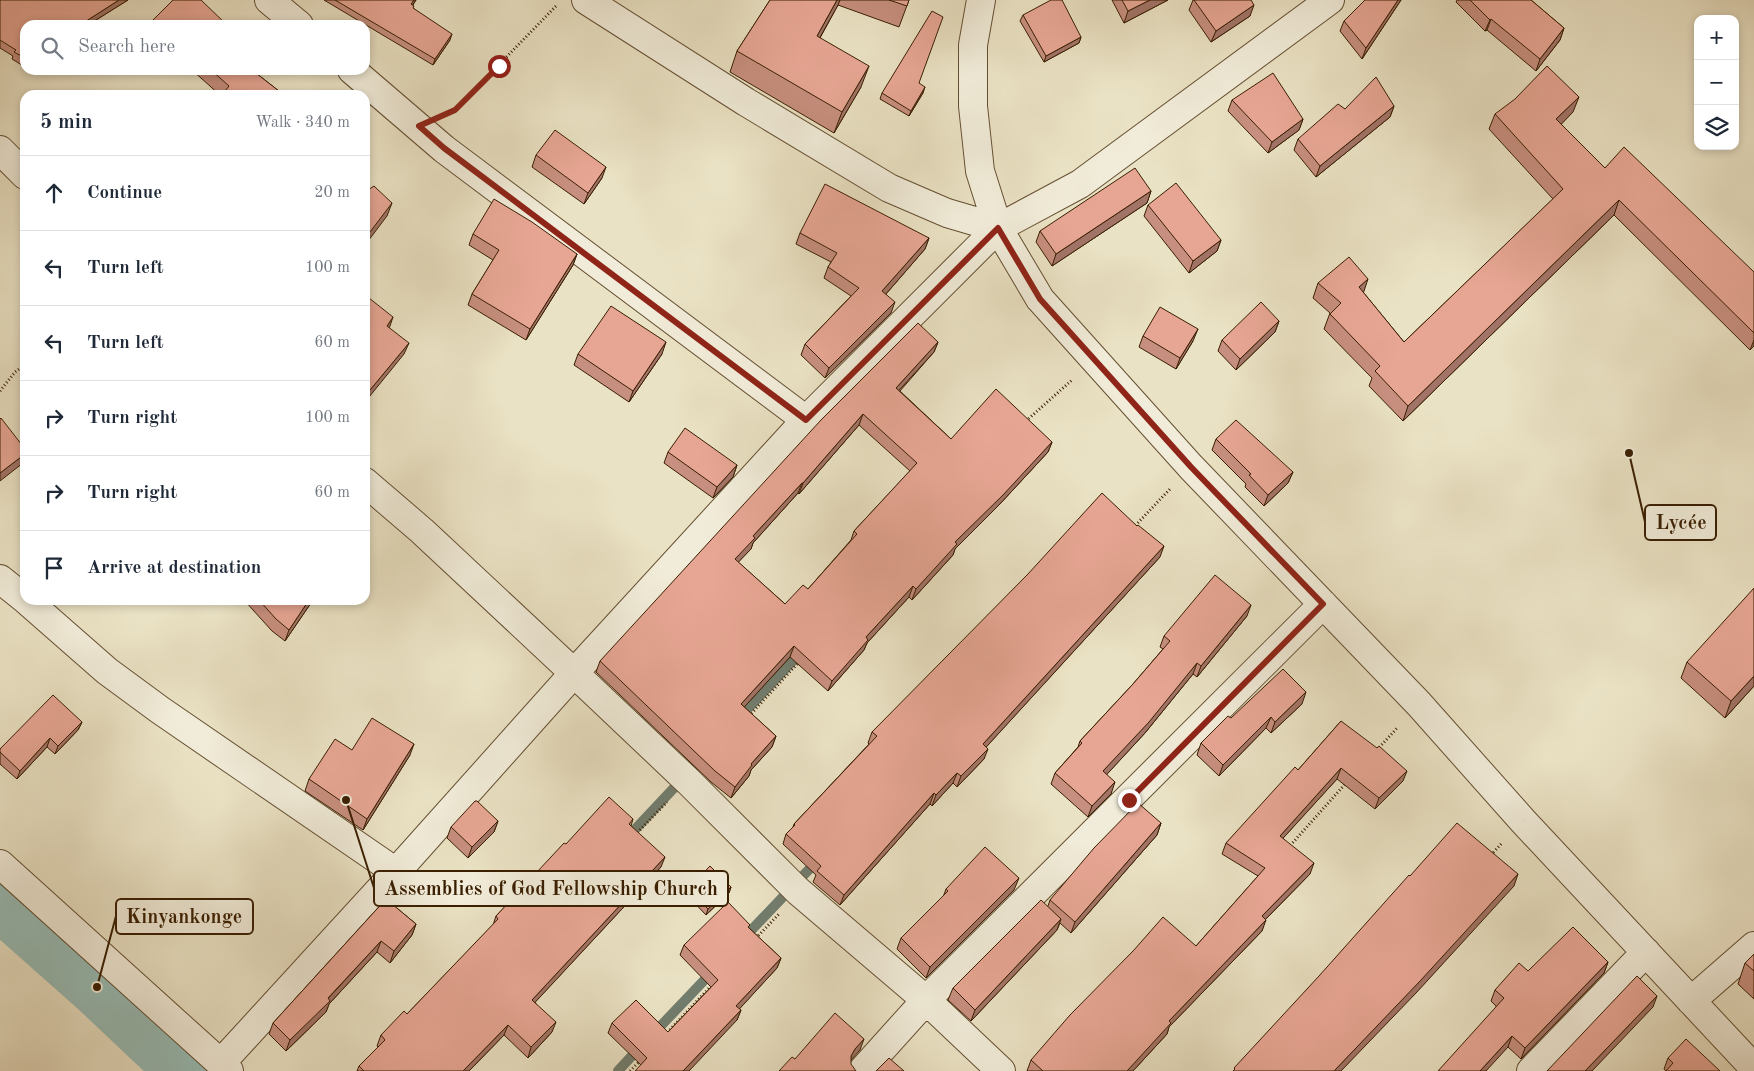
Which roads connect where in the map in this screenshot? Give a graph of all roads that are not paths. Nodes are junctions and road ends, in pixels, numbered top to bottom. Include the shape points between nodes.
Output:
1 (269, 0) edge
2 (586, 0) edge
3 (981, 0) edge
4 (1330, 0) edge
5 (293, 20) edge
6 (358, 75) edge
7 (0, 150) edge
8 (20, 170) edge
9 (998, 228) junction
10 (806, 420) junction
11 (370, 486) edge
12 (0, 579) edge
13 (20, 596) edge
14 (1323, 604) junction
15 (31, 605) edge
16 (574, 673) junction
17 (0, 864) edge
18 (396, 872) junction
19 (1754, 946) edge
20 (1646, 952) junction
21 (926, 1000) junction
22 (1691, 1001) junction
23 (225, 1067) edge
24 (1754, 1068) edge
25 (862, 1071) edge
26 (1001, 1071) edge
27 (1531, 1071) edge

1 - 5 street
2 - 9 street via 889,188 947,213
3 - 9 street via 972,46 973,106 980,171
4 - 9 street via 1080,184
6 - 10 street via 452,154
7 - 8 street
9 - 10 street
9 - 14 street via 1040,299 1191,467
10 - 16 street
11 - 16 street
12 - 13 street
14 - 20 street
14 - 21 street
15 - 18 street via 107,671 160,710
16 - 18 street
16 - 21 street via 800,892
17 - 23 street
18 - 23 street
19 - 22 street
20 - 22 street
20 - 27 street
21 - 25 street
21 - 26 street
22 - 24 street

